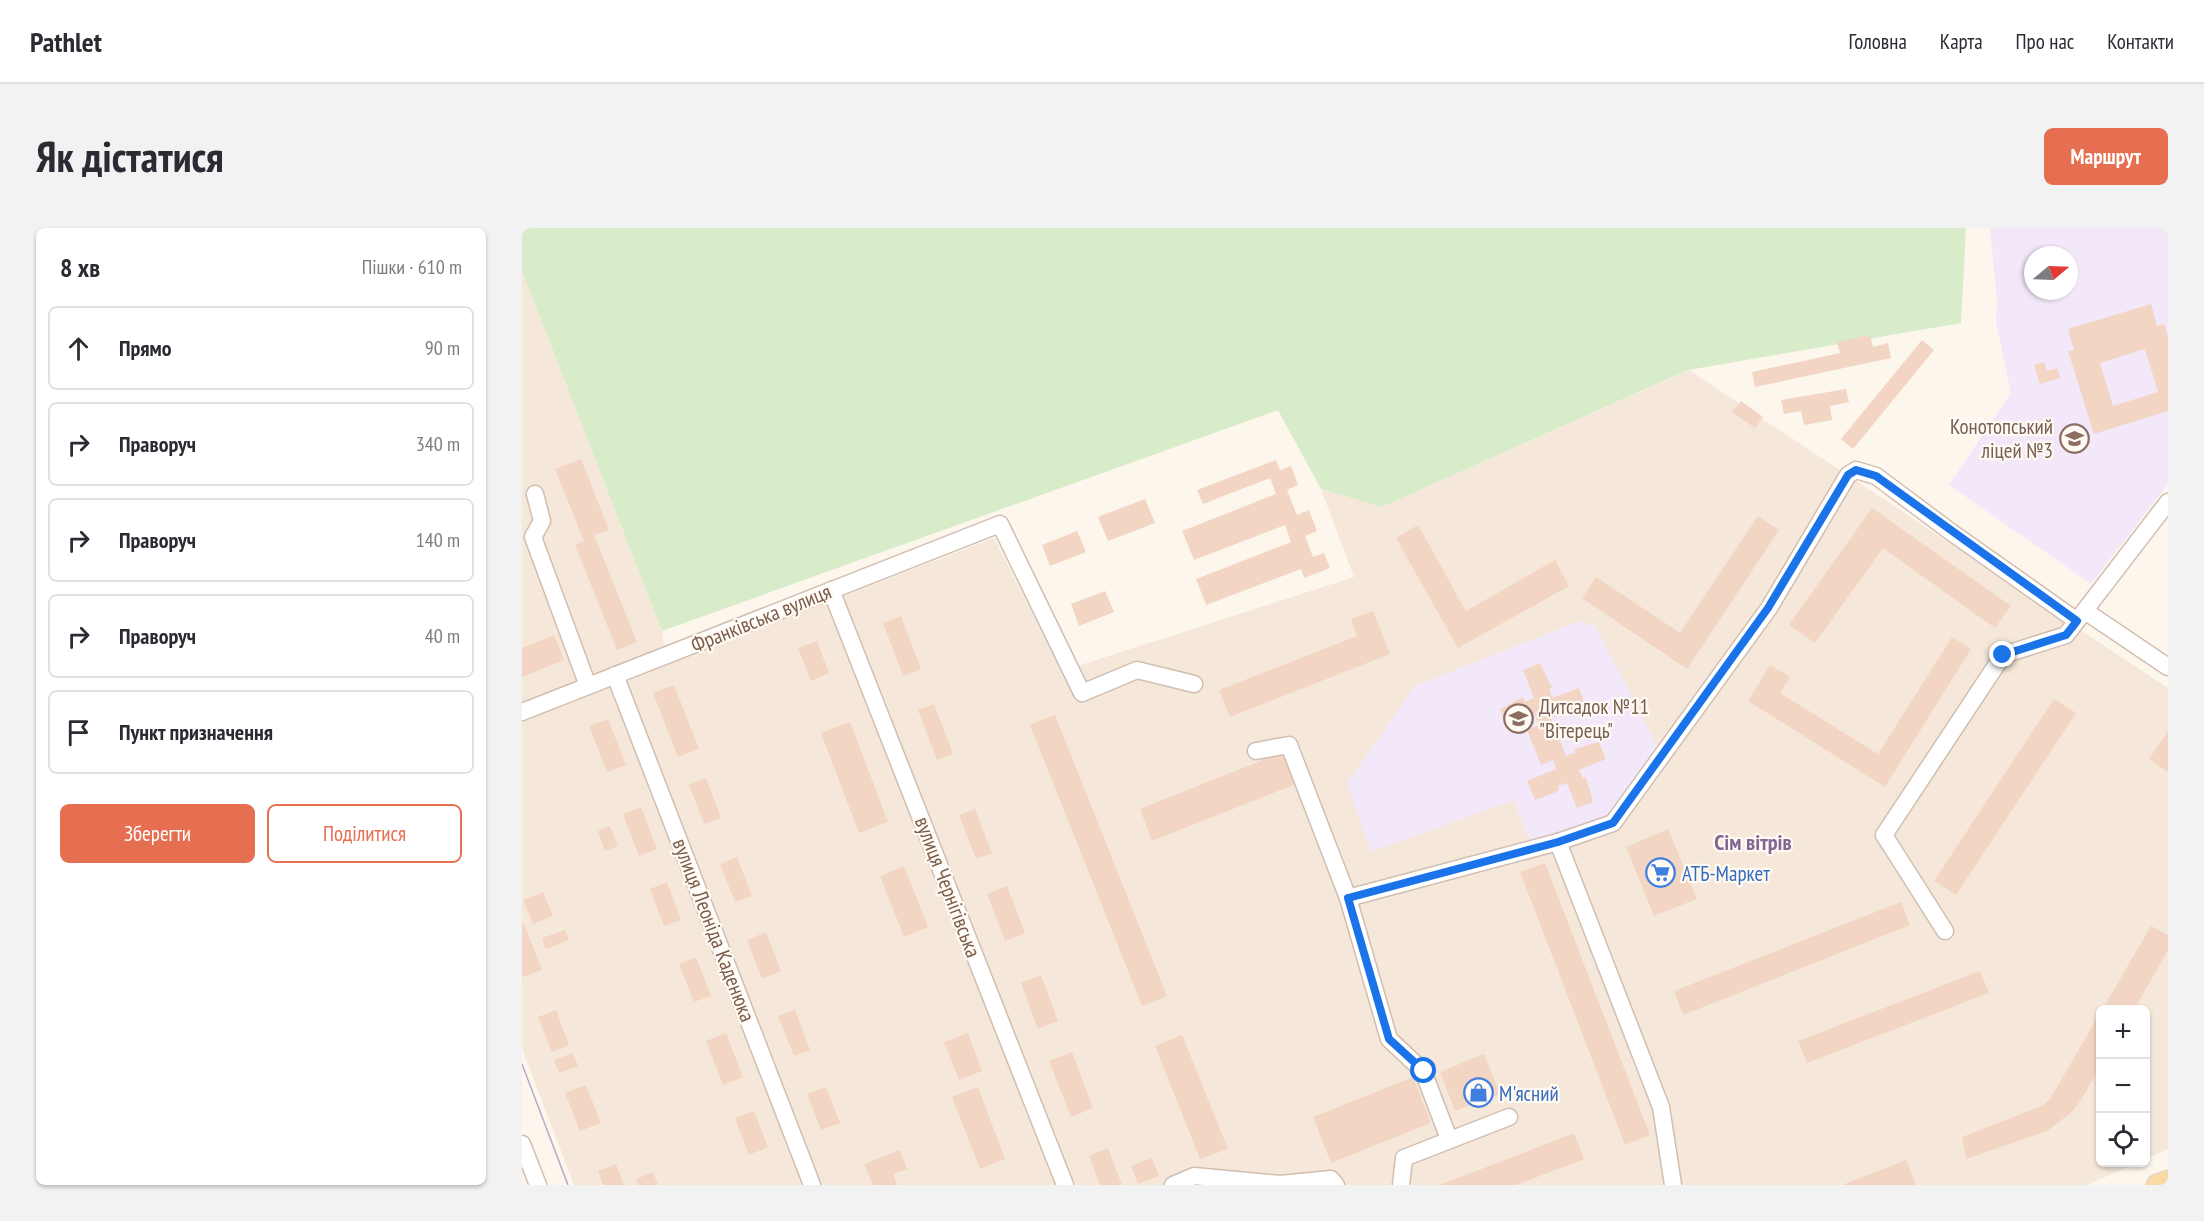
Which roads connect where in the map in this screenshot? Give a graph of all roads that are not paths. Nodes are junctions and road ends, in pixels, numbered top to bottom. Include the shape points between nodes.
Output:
1 (535, 494) dead end
2 (2168, 502) edge
3 (831, 590) junction
4 (2081, 616) junction
5 (2168, 666) edge
6 (615, 675) junction
7 (1194, 684) dead end
8 (588, 686) junction
9 (522, 712) edge
10 (1256, 751) dead end
11 (1558, 842) junction
12 (1348, 898) junction
13 (1945, 932) dead end
14 (1509, 1117) dead end
15 (1449, 1139) junction
16 (522, 1144) edge
17 (2168, 1180) edge
18 (538, 1185) edge
19 (812, 1185) edge
20 (1065, 1185) edge
21 (1173, 1185) edge
22 (1336, 1185) edge
23 (1401, 1185) edge
24 (1673, 1185) edge
25 (2157, 1185) edge

1 - 8 street via 542,521 533,537
2 - 4 street
3 - 6 street, Франківська вулиця
3 - 7 street, Франківська вулиця via 1000,524 1082,693 1137,670
3 - 20 street, вулиця Чернігівська
4 - 5 street
4 - 11 street via 1876,476 1856,470 1848,475 1768,608 1613,823
4 - 13 street via 2066,635 2003,655 1884,835
6 - 8 street, Франківська вулиця
6 - 19 street, вулиця Леоніда Каденюка
8 - 9 street, Франківська вулиця
10 - 12 street via 1289,745
11 - 12 street
11 - 24 street via 1661,1107
12 - 15 street via 1389,1039 1424,1071
14 - 15 street
15 - 23 street via 1404,1158
16 - 18 street
17 - 25 main road
21 - 22 street via 1194,1176 1280,1184 1331,1179

